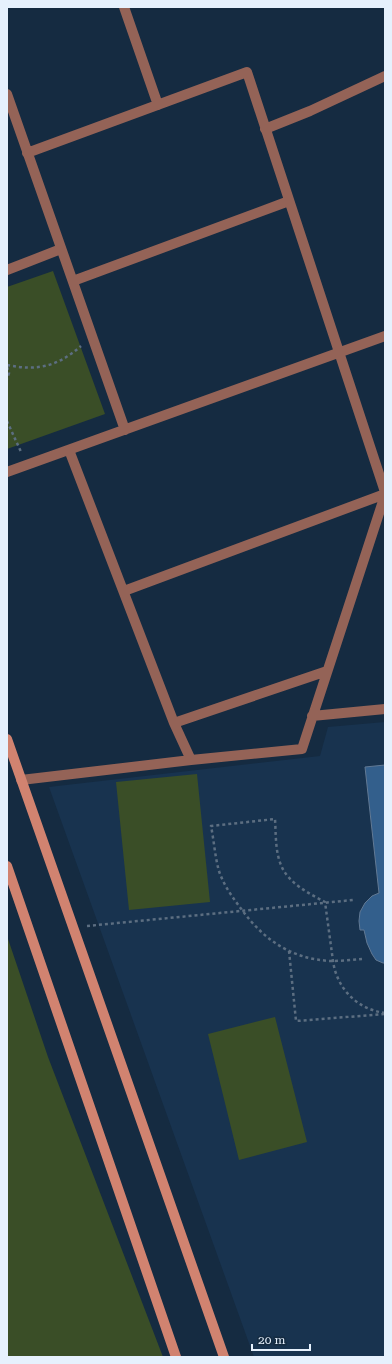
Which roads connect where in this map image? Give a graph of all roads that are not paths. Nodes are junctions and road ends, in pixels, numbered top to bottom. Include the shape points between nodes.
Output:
1 (124, 7) edge
2 (385, 76) edge
3 (7, 94) edge
4 (158, 105) junction
5 (265, 129) junction
6 (27, 153) junction
7 (289, 201) junction
8 (61, 249) junction
9 (7, 270) edge
10 (73, 281) junction
11 (385, 336) edge
12 (339, 353) junction
13 (125, 430) junction
14 (69, 450) junction
15 (7, 472) edge
16 (385, 494) edge
17 (124, 591) junction
18 (327, 671) junction
19 (385, 709) edge
20 (312, 716) junction
21 (174, 723) junction
22 (7, 739) edge
23 (191, 760) junction
24 (21, 780) junction
25 (7, 866) edge
26 (176, 1357) edge
27 (224, 1357) edge

1 - 4 street
2 - 5 street
3 - 6 street
4 - 5 street via 246,72
4 - 6 street
5 - 7 street
6 - 8 street
7 - 10 street
7 - 12 street
8 - 9 street
8 - 10 street
10 - 13 street
11 - 12 street
12 - 13 street
12 - 16 street
13 - 14 street
14 - 15 street
14 - 17 street
16 - 17 street
16 - 18 street
17 - 21 street
18 - 20 street
18 - 21 street
19 - 20 street
20 - 23 street via 302,749
21 - 23 street
22 - 24 street
23 - 24 street
24 - 27 street
25 - 26 street

